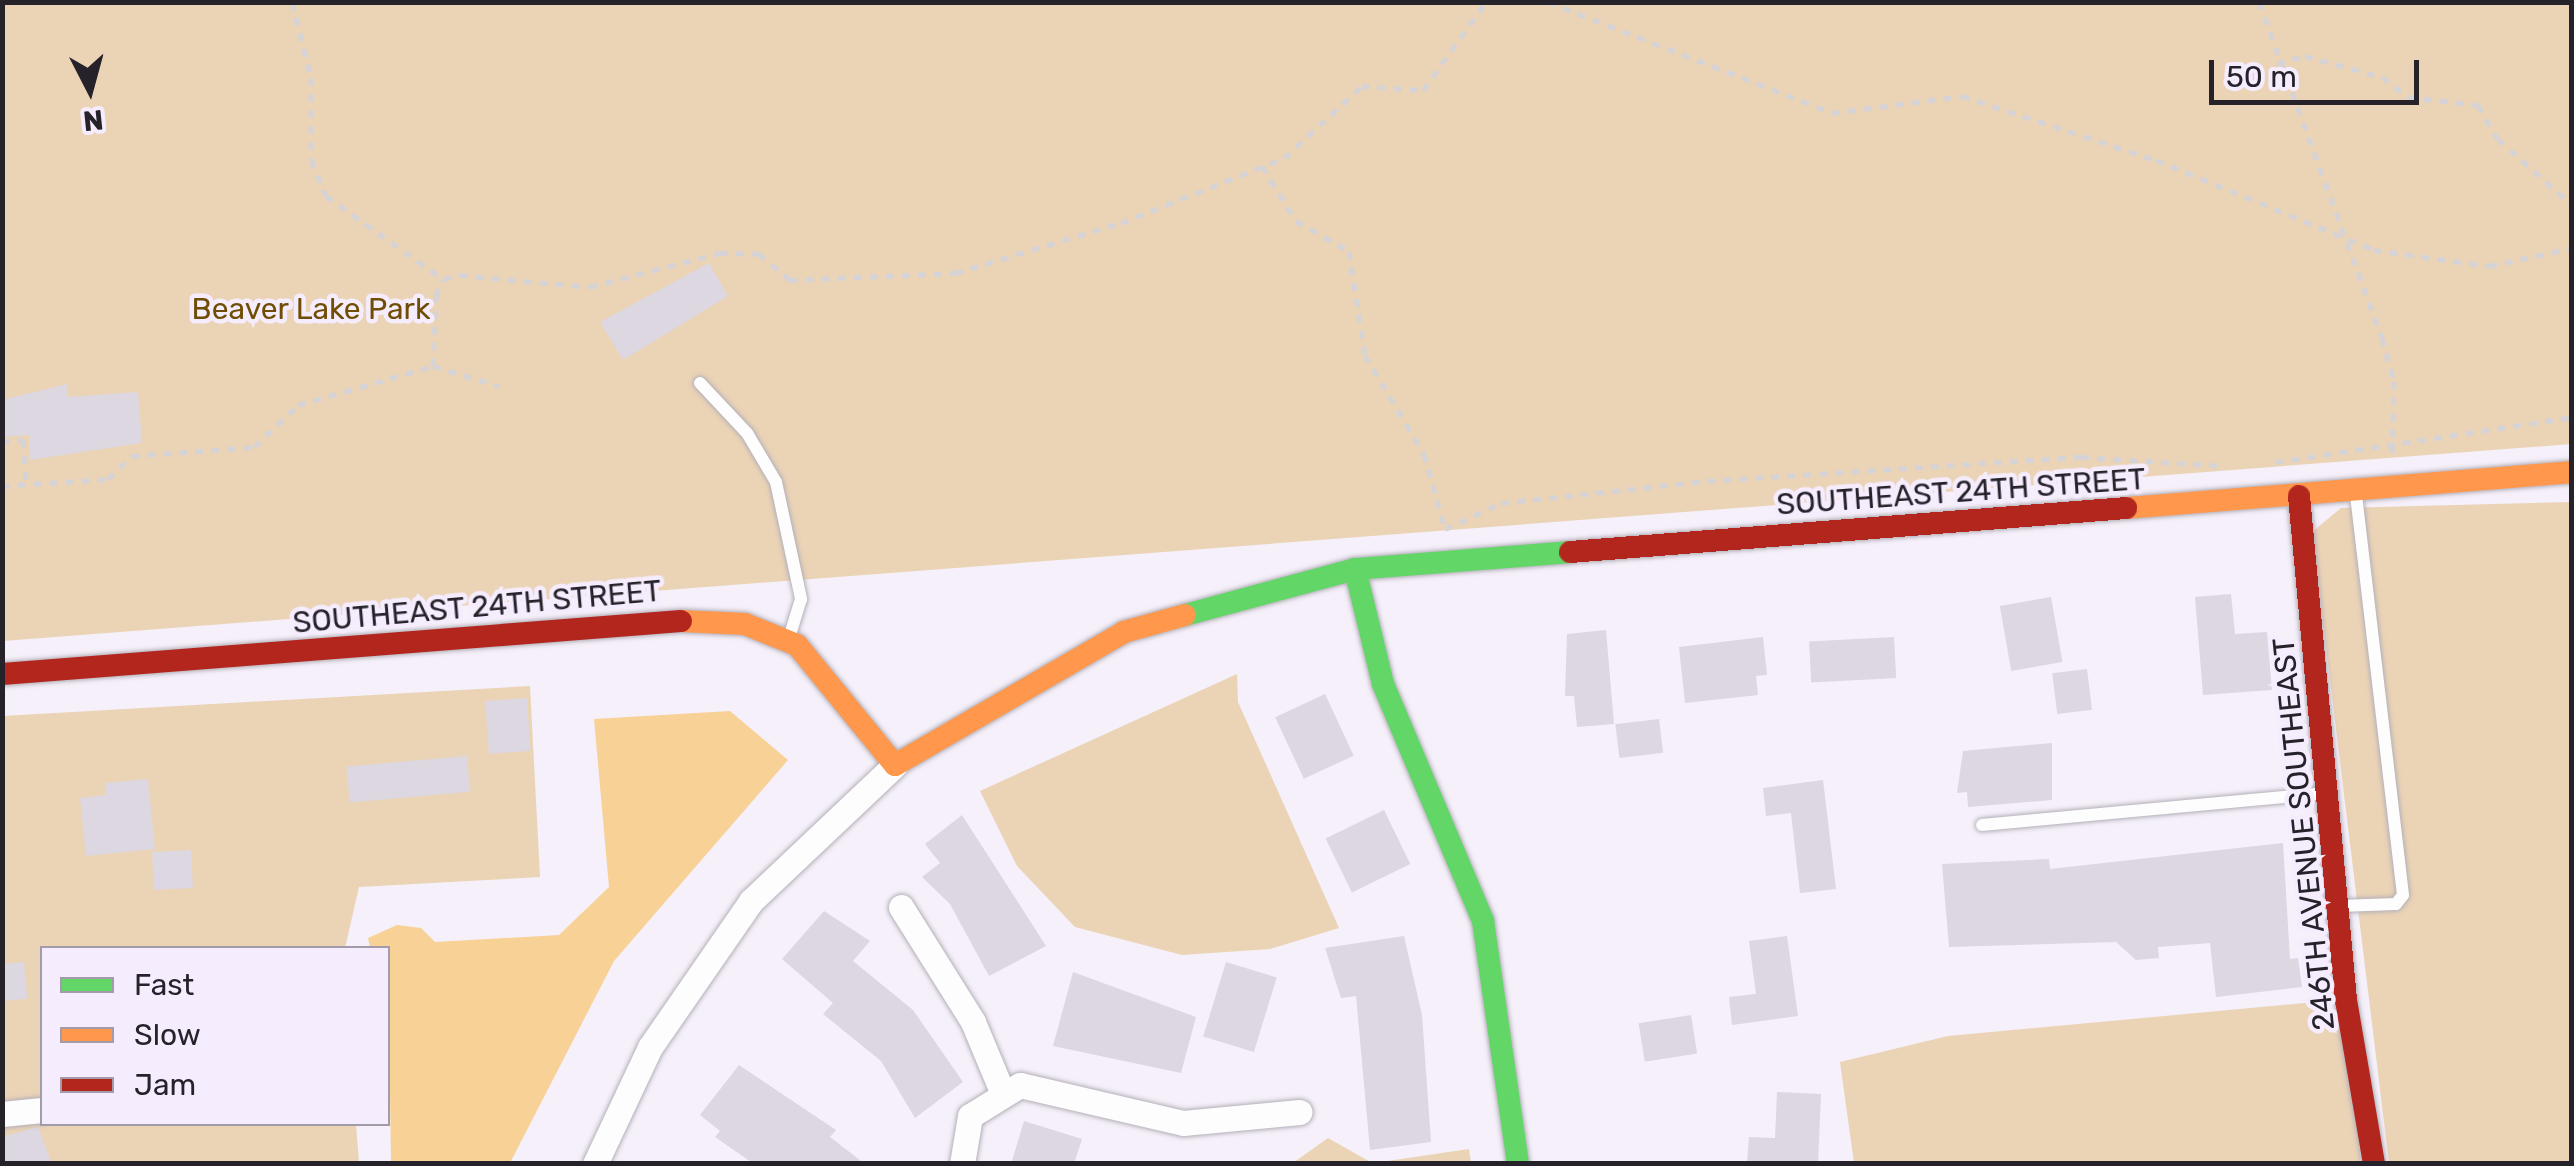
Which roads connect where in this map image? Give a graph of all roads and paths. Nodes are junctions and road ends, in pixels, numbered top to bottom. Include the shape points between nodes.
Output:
1 (292, 2) edge
2 (1486, 2) edge
3 (1548, 2) edge
4 (2259, 2) edge
5 (2277, 64) junction
6 (1262, 166) junction
7 (2572, 205) edge
8 (2338, 231) junction
9 (2572, 248) edge
10 (443, 279) junction
11 (432, 366) junction
12 (700, 384) dead end
13 (500, 386) dead end
14 (2572, 417) edge
15 (2, 440) edge
16 (2392, 444) junction
17 (2271, 463) dead end
18 (2235, 466) dead end
19 (2572, 472) edge
20 (26, 483) junction
21 (2, 486) edge
22 (2392, 488) junction
23 (2356, 491) junction
24 (2299, 496) junction
25 (1355, 569) junction
26 (788, 640) junction
27 (2, 674) edge
28 (895, 765) junction
29 (2326, 792) junction
30 (1982, 825) dead end
31 (2338, 906) junction
32 (901, 907) dead end
33 (1001, 1089) junction
34 (40, 1110) edge
35 (1299, 1112) dead end
36 (2, 1114) edge
37 (595, 1164) edge
38 (962, 1164) edge
39 (1518, 1164) edge
40 (2374, 1164) edge

1 - 10 path via 311,78 312,160 326,196
2 - 6 path via 1423,90 1362,86 1312,141
3 - 8 path via 1832,113 1962,96
4 - 5 path
5 - 7 path via 2305,56 2382,77 2408,96 2478,105 2498,139
5 - 8 path
6 - 10 path via 1121,223 955,273 790,280 759,254 720,254 590,287
6 - 18 path via 1296,220 1349,252 1365,355 1424,454 1445,529 1501,503 1708,480 2080,457
8 - 9 path via 2374,250 2450,266 2532,263
8 - 16 path via 2386,353
10 - 11 path
11 - 13 path
11 - 20 path via 298,404 254,447 131,456 108,480
12 - 26 lane via 748,433 776,482 801,599
14 - 16 path
15 - 20 path via 23,440
16 - 17 path
16 - 22 path
19 - 22 street, SOUTHEAST 24TH STREET
20 - 21 path
22 - 23 street, SOUTHEAST 24TH STREET
23 - 24 street, SOUTHEAST 24TH STREET
23 - 31 lane via 2402,895 2396,904
24 - 25 street, SOUTHEAST 24TH STREET
24 - 29 street, 246TH AVENUE SOUTHEAST
25 - 28 street, SOUTHEAST 24TH STREET via 1124,632
25 - 39 street via 1383,684 1483,921
26 - 27 street, SOUTHEAST 24TH STREET via 745,624 672,621
26 - 28 street
28 - 37 street via 752,901 650,1047
29 - 30 lane
29 - 31 street, 246TH AVENUE SOUTHEAST
31 - 40 street, 246TH AVENUE SOUTHEAST
32 - 33 street via 972,1022
33 - 35 street via 1038,1085 1184,1123
33 - 38 street via 970,1116
34 - 36 street

